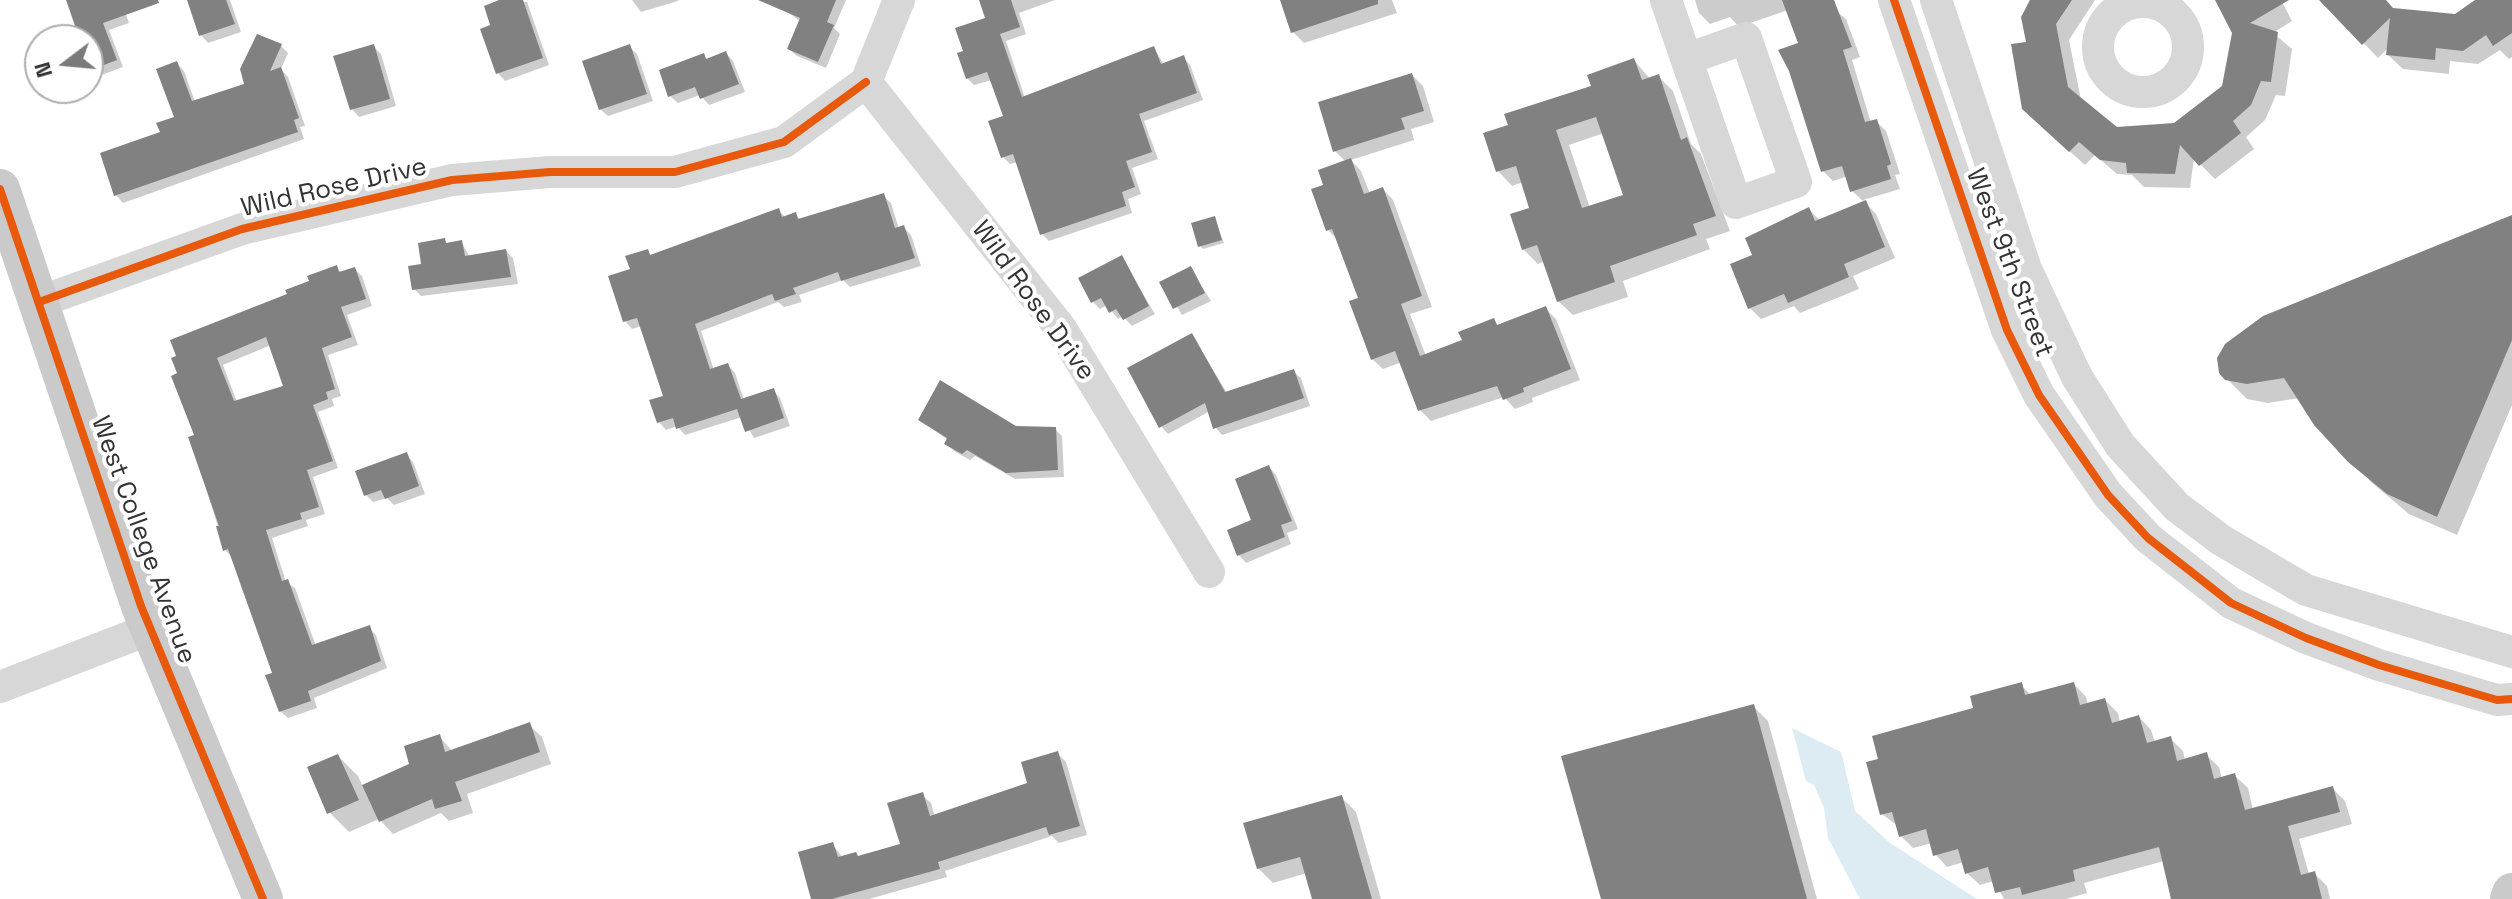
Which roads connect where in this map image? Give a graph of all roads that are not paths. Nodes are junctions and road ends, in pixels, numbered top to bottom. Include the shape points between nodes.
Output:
1 (899, 0) edge
2 (1666, 0) edge
3 (1894, 0) edge
4 (1936, 0) edge
5 (1687, 59) junction
6 (866, 82) junction
7 (0, 189) edge
8 (39, 302) junction
9 (1209, 572) dead end
10 (150, 629) junction
11 (2512, 652) edge
12 (0, 687) edge
13 (2512, 699) edge
14 (2512, 893) edge
15 (263, 899) edge
16 (2510, 899) edge

1 - 6 street
2 - 5 street
3 - 13 street, West 9th Street via 2007,330 2039,395 2108,495 2148,538 2231,603 2379,665 2497,700
4 - 11 street, West 9th Street via 2026,269 2077,377 2120,445 2177,507 2306,590
5 - 5 street via 1736,203 1796,182 1746,38
6 - 8 street, Wild Rose Drive via 784,142 675,172 550,172 452,180 242,229
6 - 9 street, Wild Rose Drive via 1062,330
7 - 8 main road, West College Avenue
8 - 10 main road, West College Avenue
10 - 12 street
10 - 15 main road, West College Avenue
14 - 16 main road

